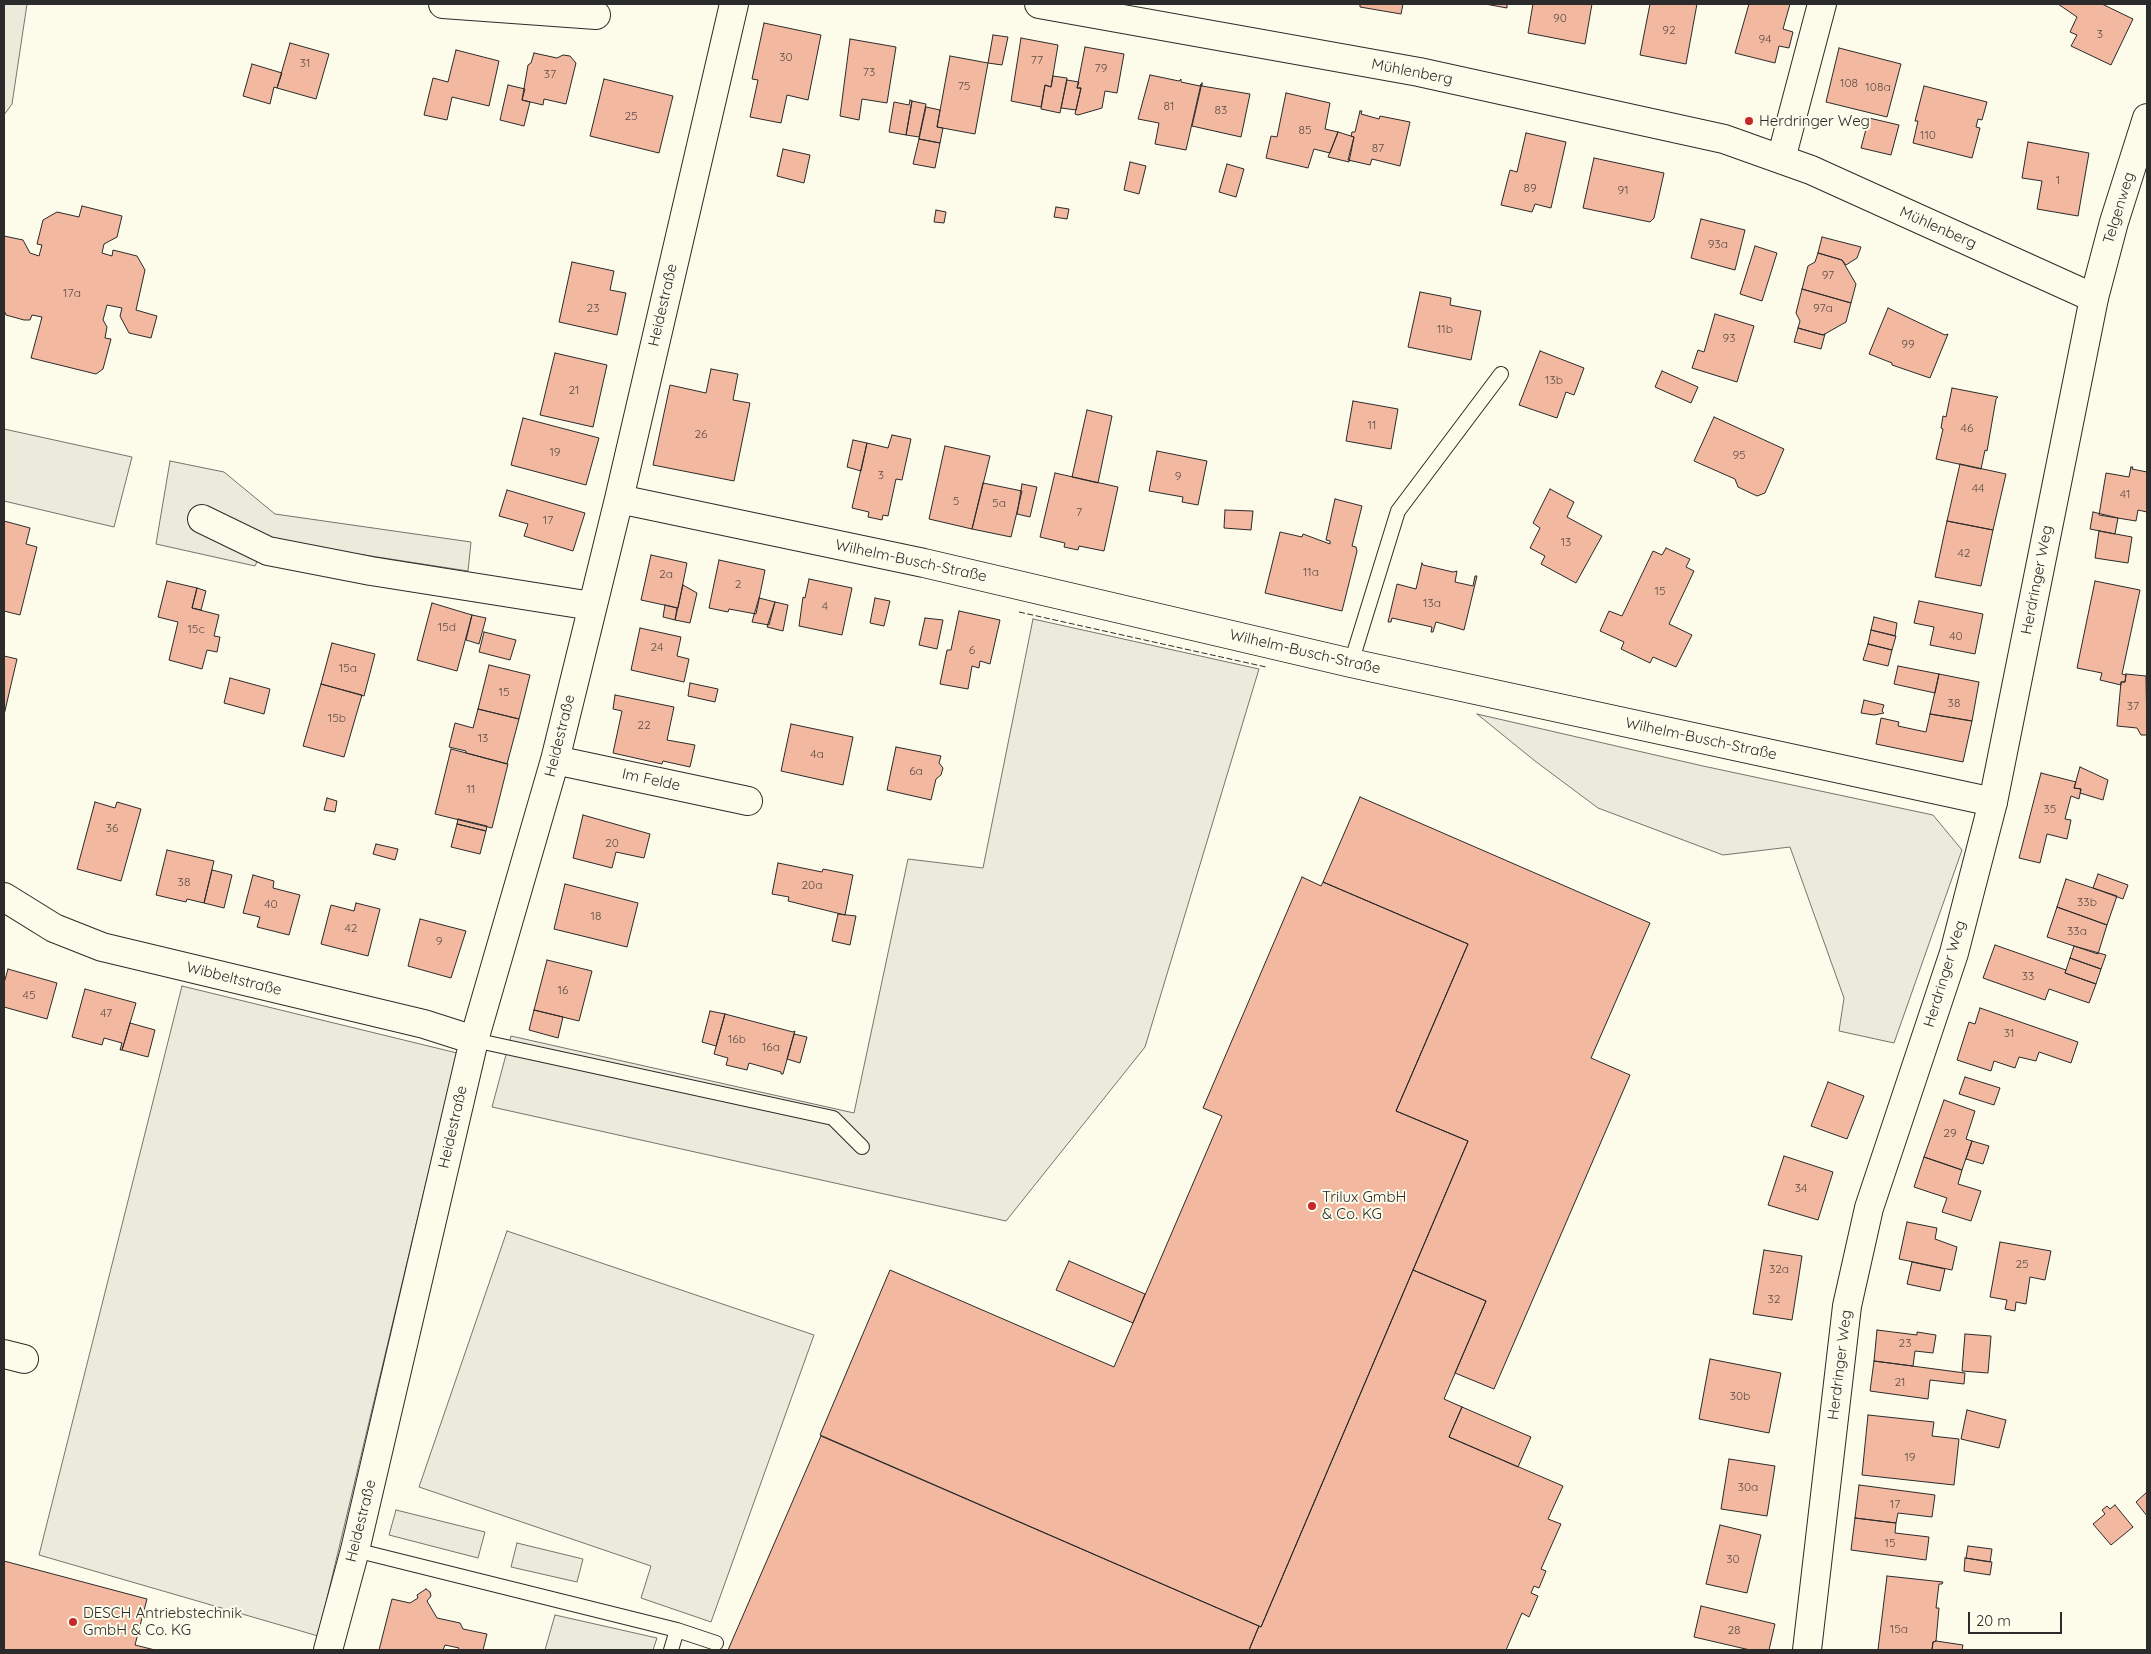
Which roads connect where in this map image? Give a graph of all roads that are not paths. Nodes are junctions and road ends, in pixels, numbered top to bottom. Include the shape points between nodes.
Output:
1 (443, 4) edge
2 (734, 4) edge
3 (1038, 4) edge
4 (1822, 4) edge
5 (596, 15) dead end
6 (2147, 118) edge
7 (1782, 159) junction
8 (2094, 298) junction
9 (1501, 374) dead end
10 (619, 499) junction
11 (202, 519) dead end
12 (592, 606) junction
13 (1350, 663) junction
14 (555, 760) junction
15 (748, 801) dead end
16 (1993, 802) junction
17 (4, 897) edge
18 (474, 1040) junction
19 (862, 1147) dead end
20 (355, 1550) junction
21 (677, 1630) junction
22 (716, 1642) dead end
23 (328, 1650) edge
24 (671, 1650) edge
25 (1807, 1650) edge

1 - 5 street
2 - 10 street, Heidestraße
3 - 7 street, Mühlenberg via 1419,72 1724,139
4 - 7 street
6 - 8 street, Telgenweg
7 - 8 street, Mühlenberg
8 - 16 street, Herdringer Weg
9 - 13 lane via 1398,511
10 - 12 street, Heidestraße
10 - 13 street, Wilhelm-Busch-Straße via 924,563
11 - 12 street via 268,551
12 - 14 street, Heidestraße
13 - 16 street, Wilhelm-Busch-Straße
14 - 15 street, Im Felde
14 - 18 street, Heidestraße
16 - 25 street, Herdringer Weg via 1954,953 1869,1208 1849,1296
17 - 18 street, Wibbeltstraße via 54,928 102,947 414,1022
18 - 19 lane via 833,1118
18 - 20 street, Heidestraße
20 - 21 lane
20 - 23 street, Heidestraße
21 - 22 lane
21 - 24 lane

